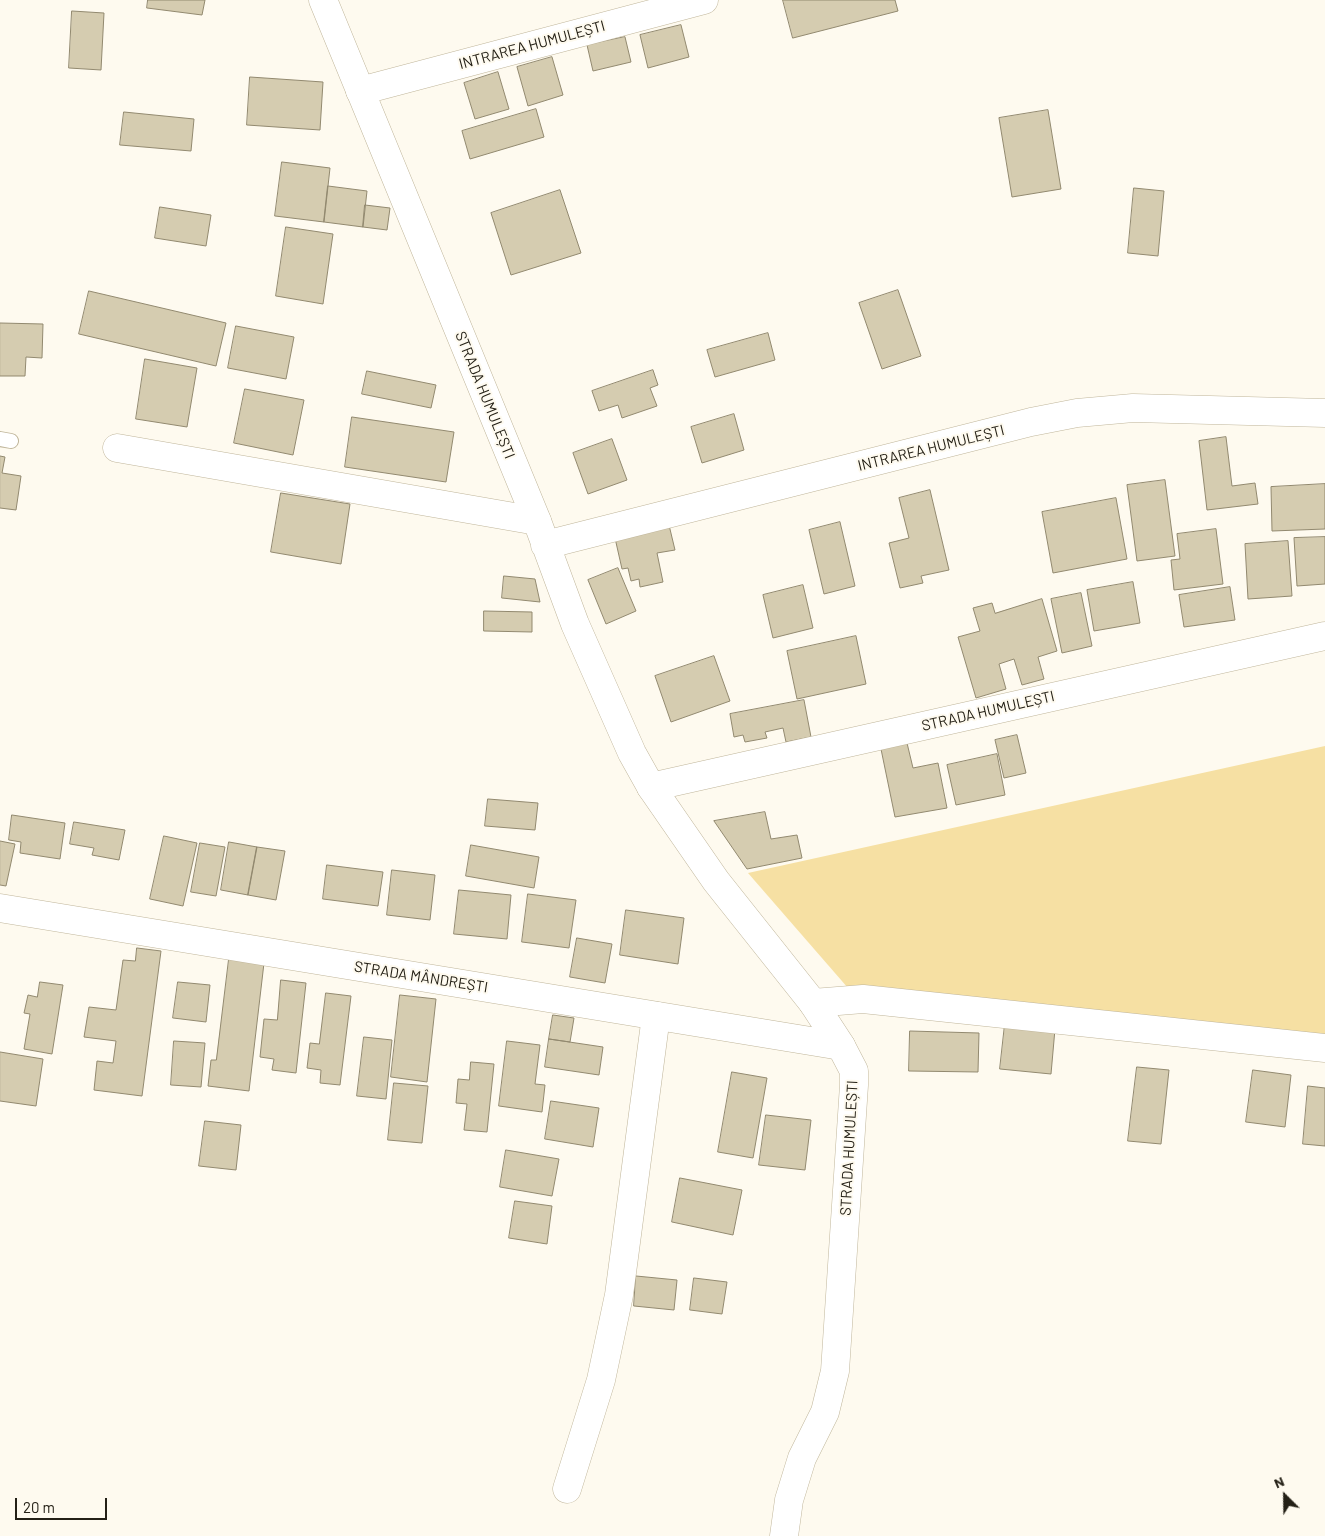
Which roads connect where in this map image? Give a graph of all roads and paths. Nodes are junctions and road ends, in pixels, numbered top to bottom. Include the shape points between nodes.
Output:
1 (323, 0) edge
2 (704, 0) edge
3 (360, 91) junction
4 (1325, 413) edge
5 (116, 448) dead end
6 (541, 533) junction
7 (1325, 636) edge
8 (651, 787) junction
9 (0, 908) edge
10 (813, 1003) junction
11 (656, 1016) junction
12 (841, 1046) junction
13 (1325, 1048) edge
14 (567, 1489) dead end
15 (784, 1536) edge

1 - 3 street, STRADA HUMULEȘTI
2 - 3 street, INTRAREA HUMULEȘTI
3 - 6 street, STRADA HUMULEȘTI
4 - 6 street, INTRAREA HUMULEȘTI via 1133,408 1077,413
5 - 6 street
6 - 8 street, STRADA HUMULEȘTI via 618,723
7 - 8 street, STRADA HUMULEȘTI
8 - 10 street, STRADA HUMULEȘTI via 716,881
9 - 11 street, STRADA MÂNDREȘTI
10 - 12 street, STRADA HUMULEȘTI
10 - 13 street via 863,999
11 - 12 street, STRADA MÂNDREȘTI
11 - 14 street via 619,1295 601,1380
12 - 15 street, STRADA HUMULEȘTI via 852,1066 854,1085 834,1371 825,1412 800,1466 789,1500

